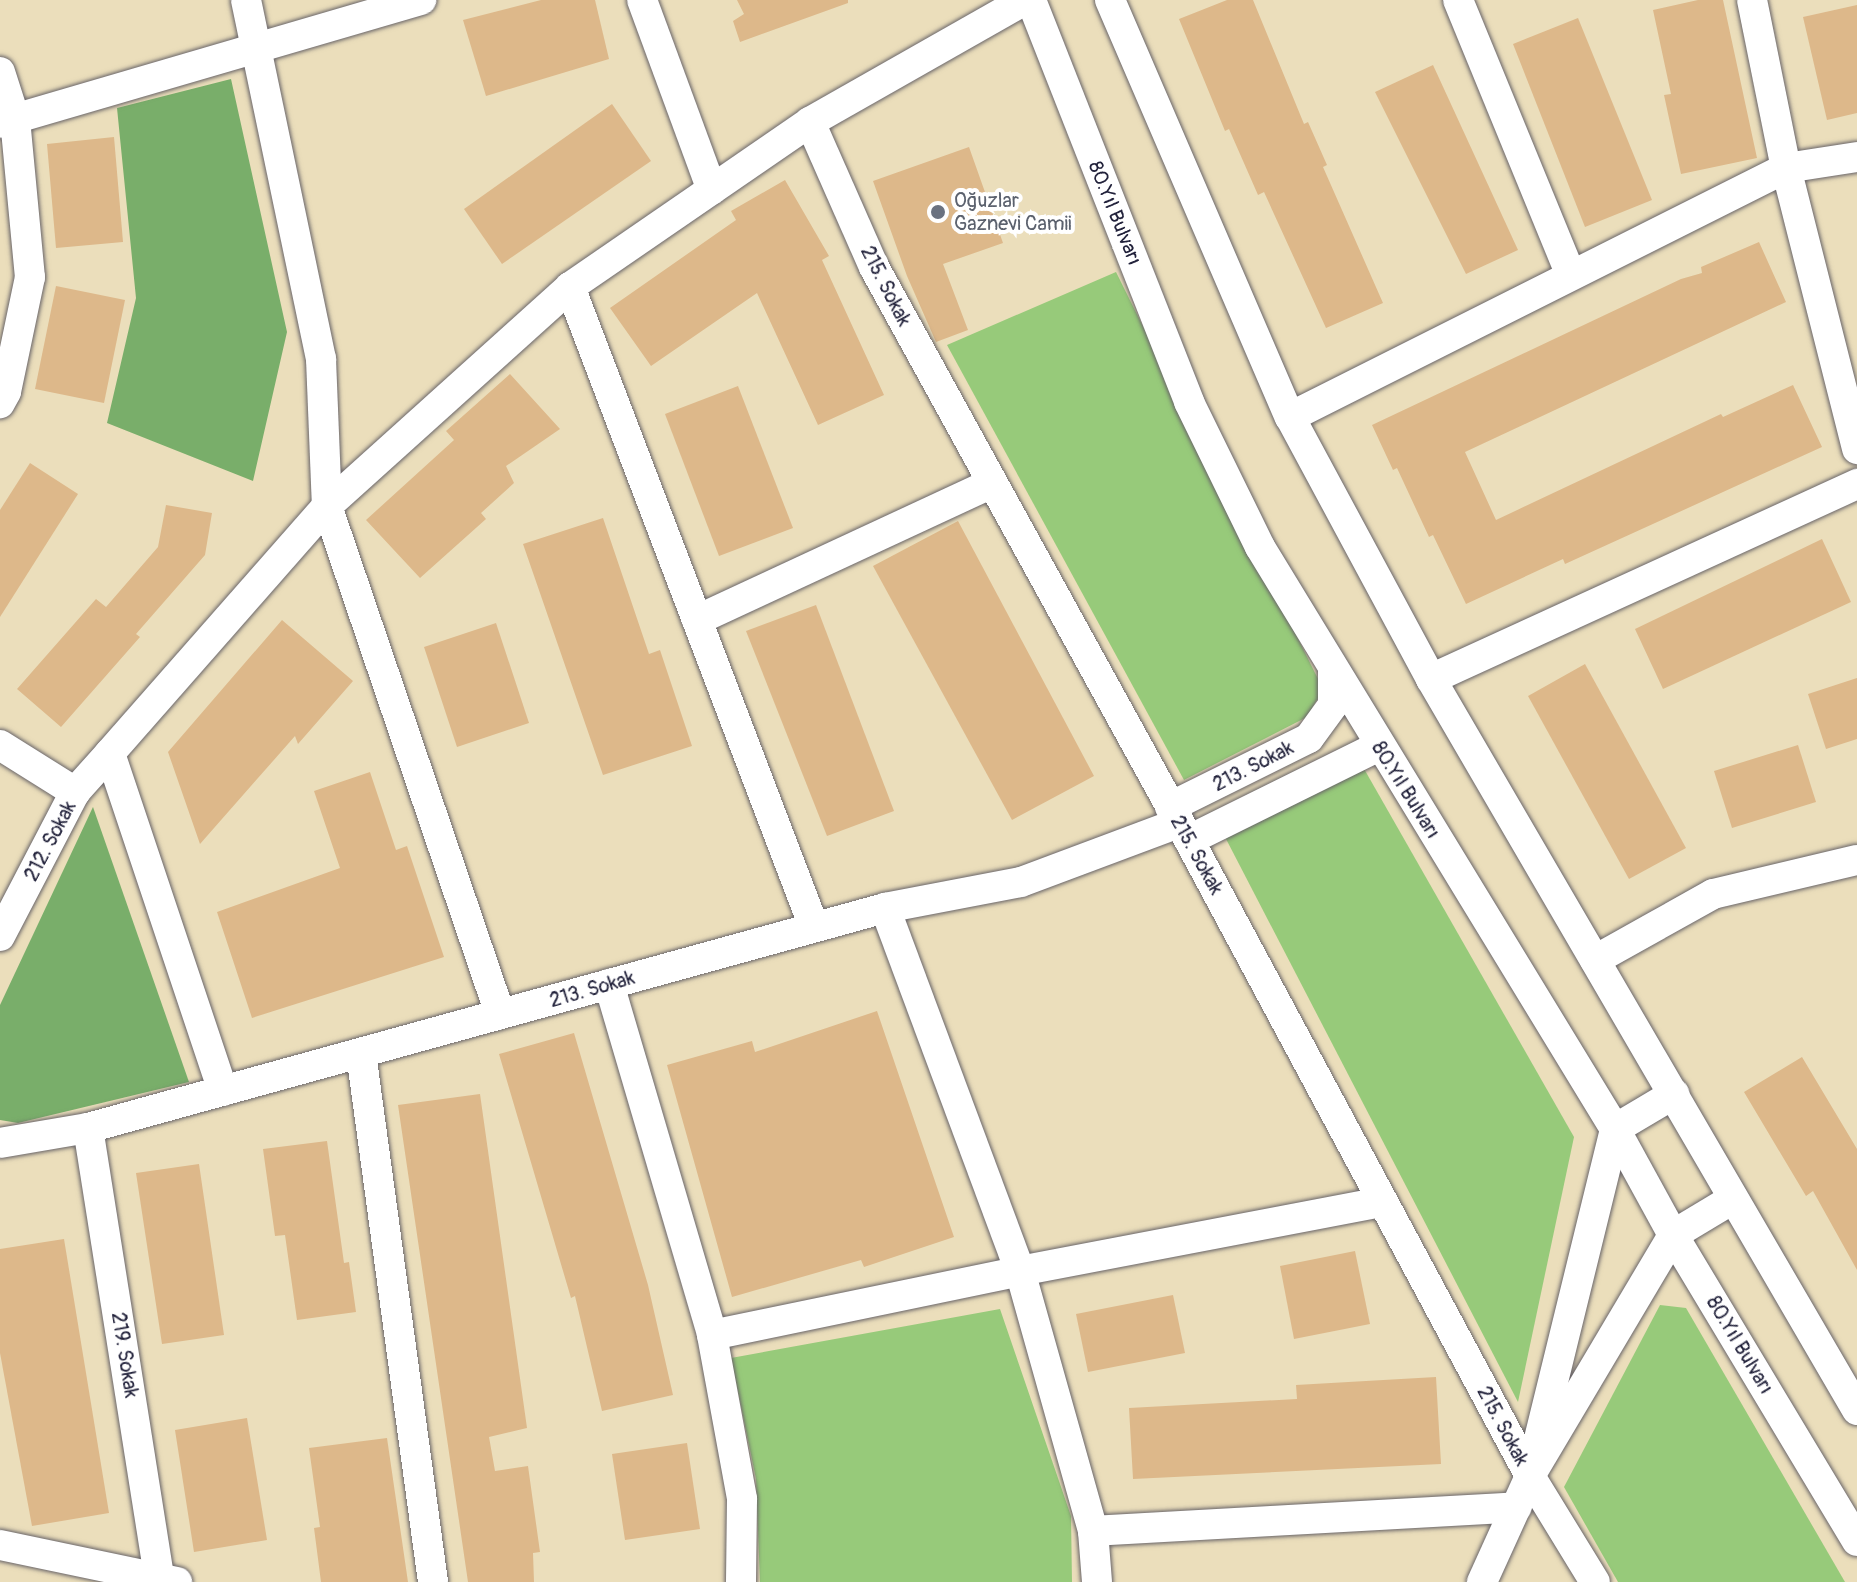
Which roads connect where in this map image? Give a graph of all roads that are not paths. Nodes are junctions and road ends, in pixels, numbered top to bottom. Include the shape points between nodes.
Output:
1 (246, 0) edge
2 (421, 0) edge
3 (642, 0) edge
4 (1025, 0) edge
5 (1031, 0) edge
6 (1110, 0) edge
7 (1458, 0) edge
8 (1752, 0) edge
9 (257, 48) junction
10 (0, 72) edge
11 (8, 121) edge
12 (810, 122) junction
13 (1857, 157) edge
14 (1786, 168) junction
15 (712, 190) junction
16 (1571, 275) junction
17 (570, 287) junction
18 (0, 403) edge
19 (1290, 417) junction
20 (1857, 449) edge
21 (992, 483) junction
22 (1857, 484) edge
23 (327, 506) junction
24 (697, 620) junction
25 (1333, 669) junction
26 (1431, 679) junction
27 (0, 745) edge
28 (1379, 746) junction
29 (110, 753) junction
30 (75, 792) junction
31 (1179, 823) junction
32 (1857, 860) edge
33 (885, 908) junction
34 (814, 927) junction
35 (0, 936) edge
36 (1595, 960) junction
37 (609, 984) junction
38 (500, 1014) junction
39 (361, 1053) junction
40 (223, 1091) junction
41 (1674, 1094) junction
42 (88, 1128) junction
43 (1615, 1129) junction
44 (0, 1143) edge
45 (1733, 1199) junction
46 (1383, 1202) junction
47 (1673, 1235) junction
48 (1020, 1271) junction
49 (712, 1335) junction
50 (1857, 1410) edge
51 (1530, 1476) junction
52 (1516, 1507) junction
53 (1093, 1531) junction
54 (1857, 1541) edge
55 (0, 1545) edge
56 (166, 1580) edge
57 (433, 1582) edge
58 (741, 1582) edge
59 (1097, 1582) edge
60 (1482, 1582) edge
61 (1595, 1582) edge

1 - 9 street
2 - 9 street
3 - 15 street
4 - 12 street, 212. Sokak
5 - 25 street, 80.Yıl Bulvarı via 1189,402 1260,547
6 - 19 street
7 - 16 street
8 - 14 street
9 - 11 street
9 - 23 street via 321,359
10 - 11 street
11 - 18 street via 30,277
12 - 15 street, 212. Sokak
12 - 21 street, 215. Sokak via 874,267
13 - 14 street
14 - 16 street
14 - 20 street
15 - 17 street, 212. Sokak
16 - 19 street
17 - 23 street, 212. Sokak
17 - 24 street
19 - 26 street
21 - 24 street
21 - 31 street, 215. Sokak
22 - 26 street
23 - 29 street, 212. Sokak
23 - 38 street
24 - 34 street
25 - 28 street, 80.Yıl Bulvarı
25 - 31 street, 213. Sokak via 1333,705 1309,738
26 - 36 street
27 - 30 street
28 - 31 street, 213. Sokak
28 - 43 street, 80.Yıl Bulvarı
29 - 30 street, 212. Sokak
29 - 40 street
30 - 35 street, 212. Sokak
31 - 33 street, 213. Sokak via 1021,882
31 - 46 street, 215. Sokak
32 - 36 street via 1713,894
33 - 34 street, 213. Sokak
33 - 48 street
34 - 37 street, 213. Sokak
36 - 41 street
37 - 38 street, 213. Sokak
37 - 49 street
38 - 39 street, 213. Sokak
39 - 40 street, 213. Sokak
39 - 57 street
40 - 42 street, 213. Sokak
41 - 43 street
41 - 45 street
42 - 44 street, 213. Sokak
42 - 56 street, 219. Sokak
43 - 47 street, 80.Yıl Bulvarı
43 - 51 street
45 - 47 street
45 - 50 street
46 - 48 street
46 - 51 street, 215. Sokak
47 - 51 street
47 - 54 street, 80.Yıl Bulvarı
48 - 49 street
48 - 53 street
49 - 58 street via 742,1499
51 - 52 street
51 - 61 street, 215. Sokak
52 - 53 street
52 - 60 street
53 - 59 street
55 - 56 street

